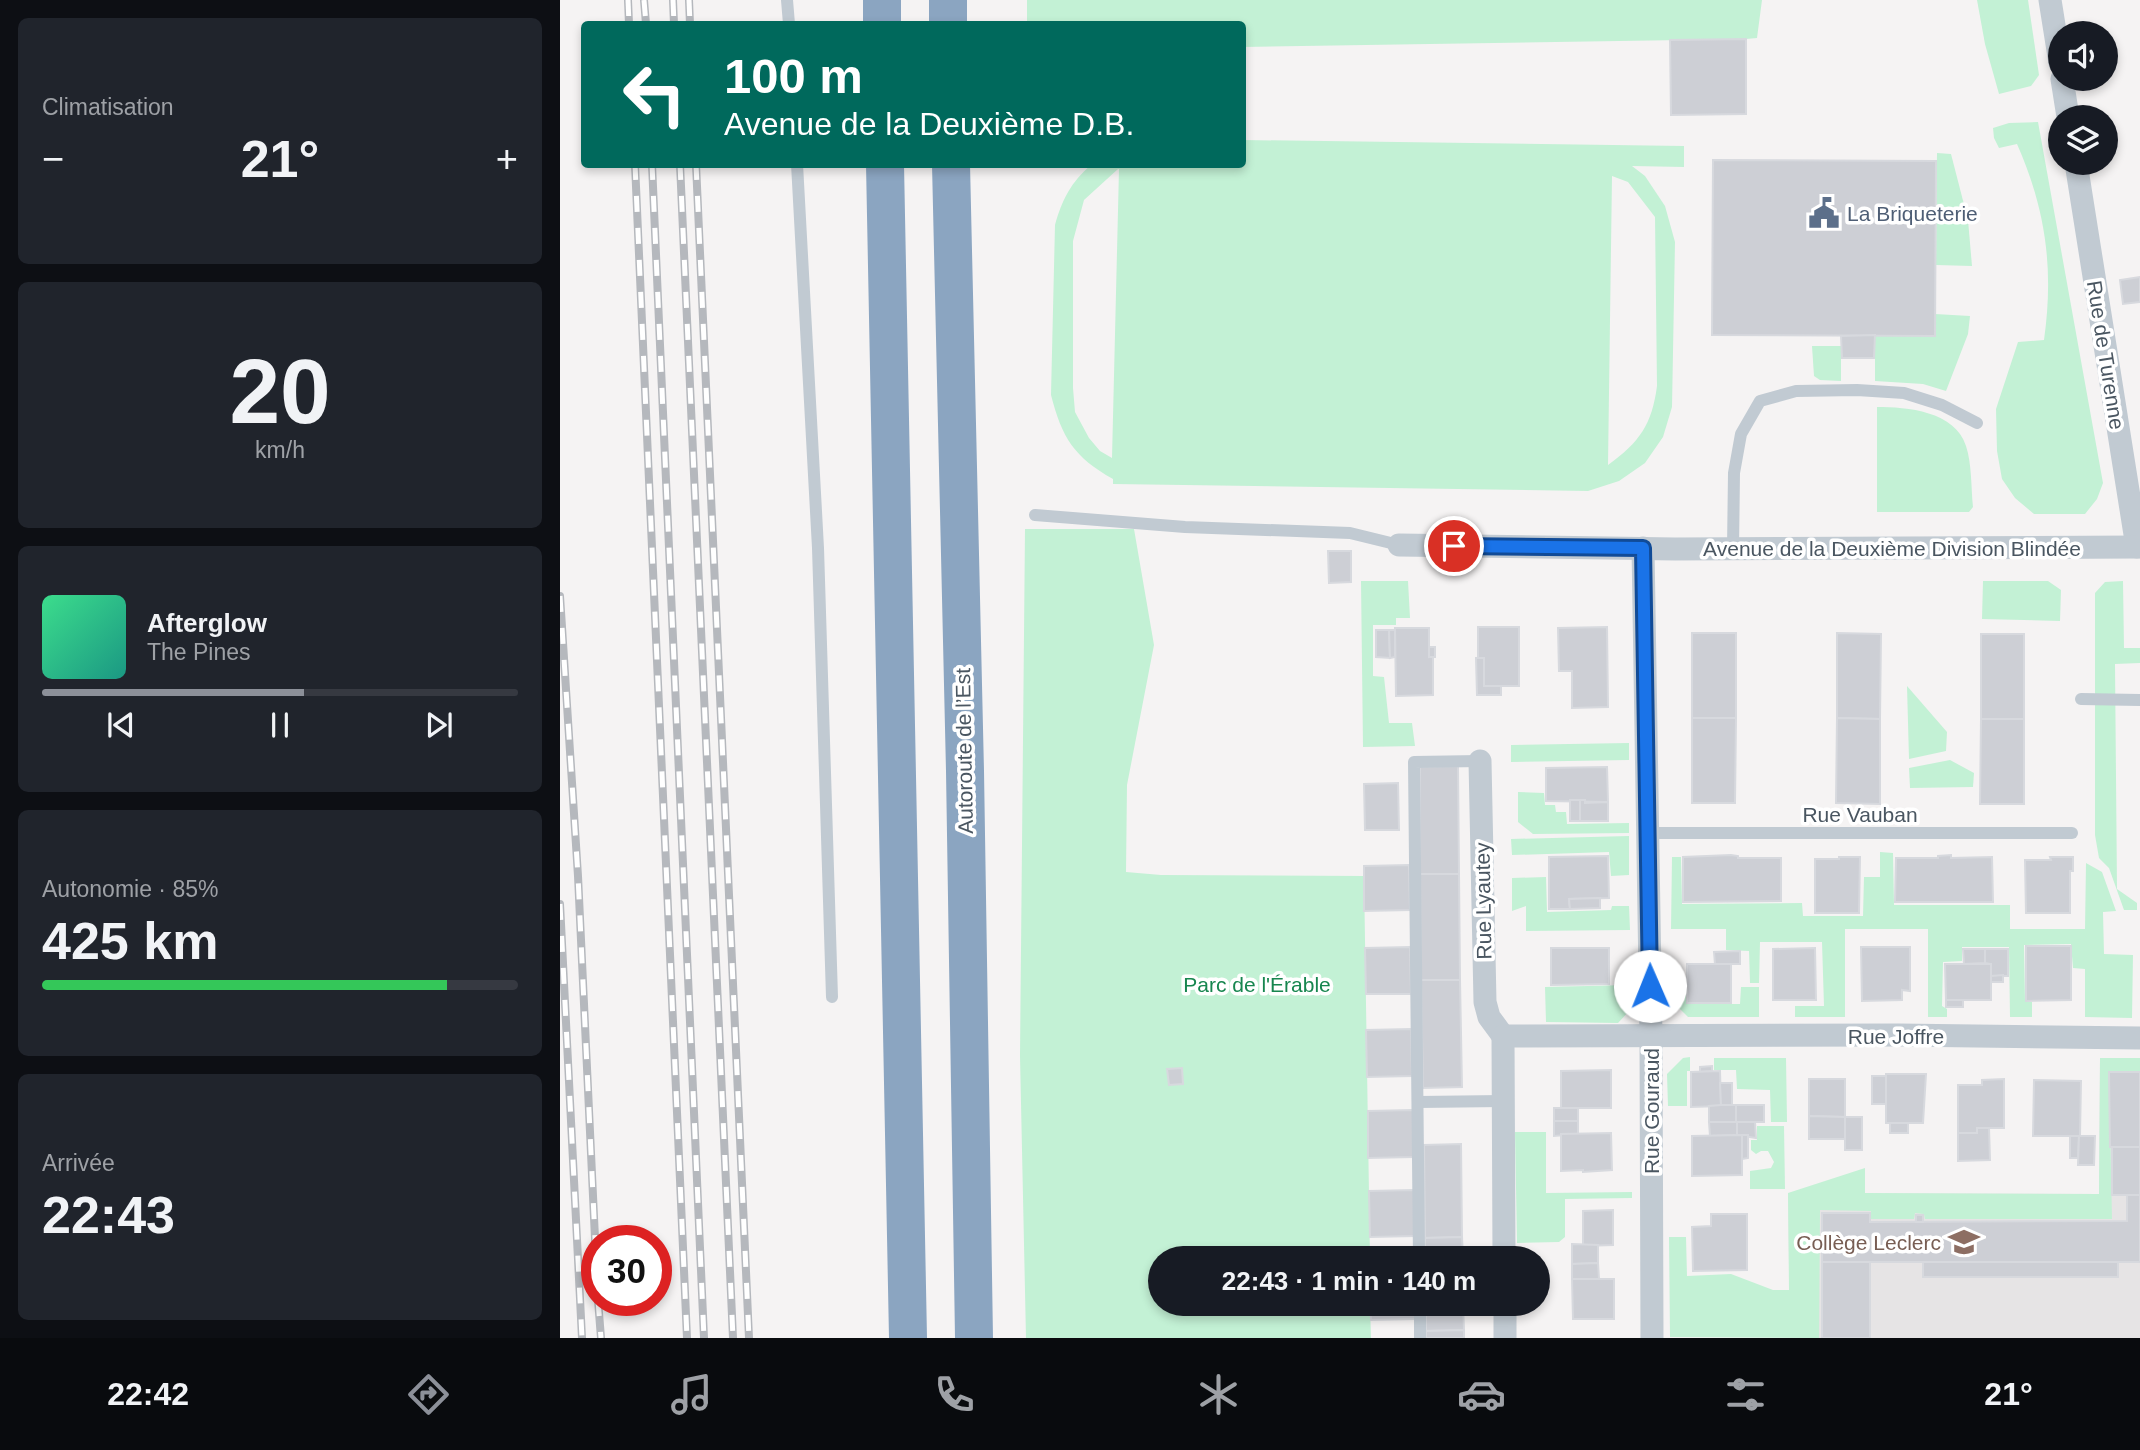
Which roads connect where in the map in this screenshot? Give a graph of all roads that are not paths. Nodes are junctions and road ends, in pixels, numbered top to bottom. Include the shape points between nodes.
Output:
1 (787, 0) edge
2 (882, 0) edge
3 (948, 0) edge
4 (2050, 0) edge
5 (789, 21) edge
6 (882, 21) edge
7 (948, 21) edge
8 (2053, 21) edge
9 (797, 168) edge
10 (884, 168) edge
11 (951, 168) edge
12 (2078, 175) edge
13 (1977, 423) dead end
14 (1035, 515) dead end
15 (1399, 545) joint
16 (2139, 547) edge
17 (1643, 548) junction
18 (1733, 549) junction
19 (2081, 699) dead end
20 (2140, 700) edge
21 (1480, 761) joint
22 (1647, 833) junction
23 (2072, 833) dead end
24 (832, 997) dead end
25 (1503, 1036) junction
26 (1651, 1037) junction
27 (2140, 1038) edge
28 (1503, 1101) junction
29 (1418, 1102) junction
30 (1419, 1246) edge
31 (1504, 1246) edge
32 (1420, 1316) edge
33 (1504, 1316) edge
34 (908, 1338) edge
35 (974, 1338) edge
36 (1420, 1338) edge
37 (1505, 1338) edge
38 (1652, 1338) edge

1 - 5 lane
2 - 6 highway
3 - 7 highway
4 - 8 street
9 - 24 lane via 818,548
10 - 34 highway
11 - 35 highway, Autoroute de l’Est
12 - 16 street, Rue de Turenne
13 - 18 lane via 1904,393 1796,391 1760,401 1741,434 1734,473
14 - 15 lane via 1350,533
15 - 17 street, Avenue de la Deuxième Division Blindée
16 - 18 street, Avenue de la Deuxième Division Blindée
17 - 18 street, Avenue de la Deuxième Division Blindée
17 - 22 street, Rue Gouraud
19 - 20 lane
21 - 25 street, Rue Lyautey via 1485,1002
21 - 29 lane via 1414,762
22 - 23 lane, Rue Vauban
22 - 26 street, Rue Gouraud
25 - 26 street
25 - 28 street, Rue Lyautey
26 - 27 street, Rue Joffre
26 - 38 street, Rue Gouraud
28 - 29 lane
28 - 31 street, Rue Lyautey
29 - 30 lane
32 - 36 lane
33 - 37 street

